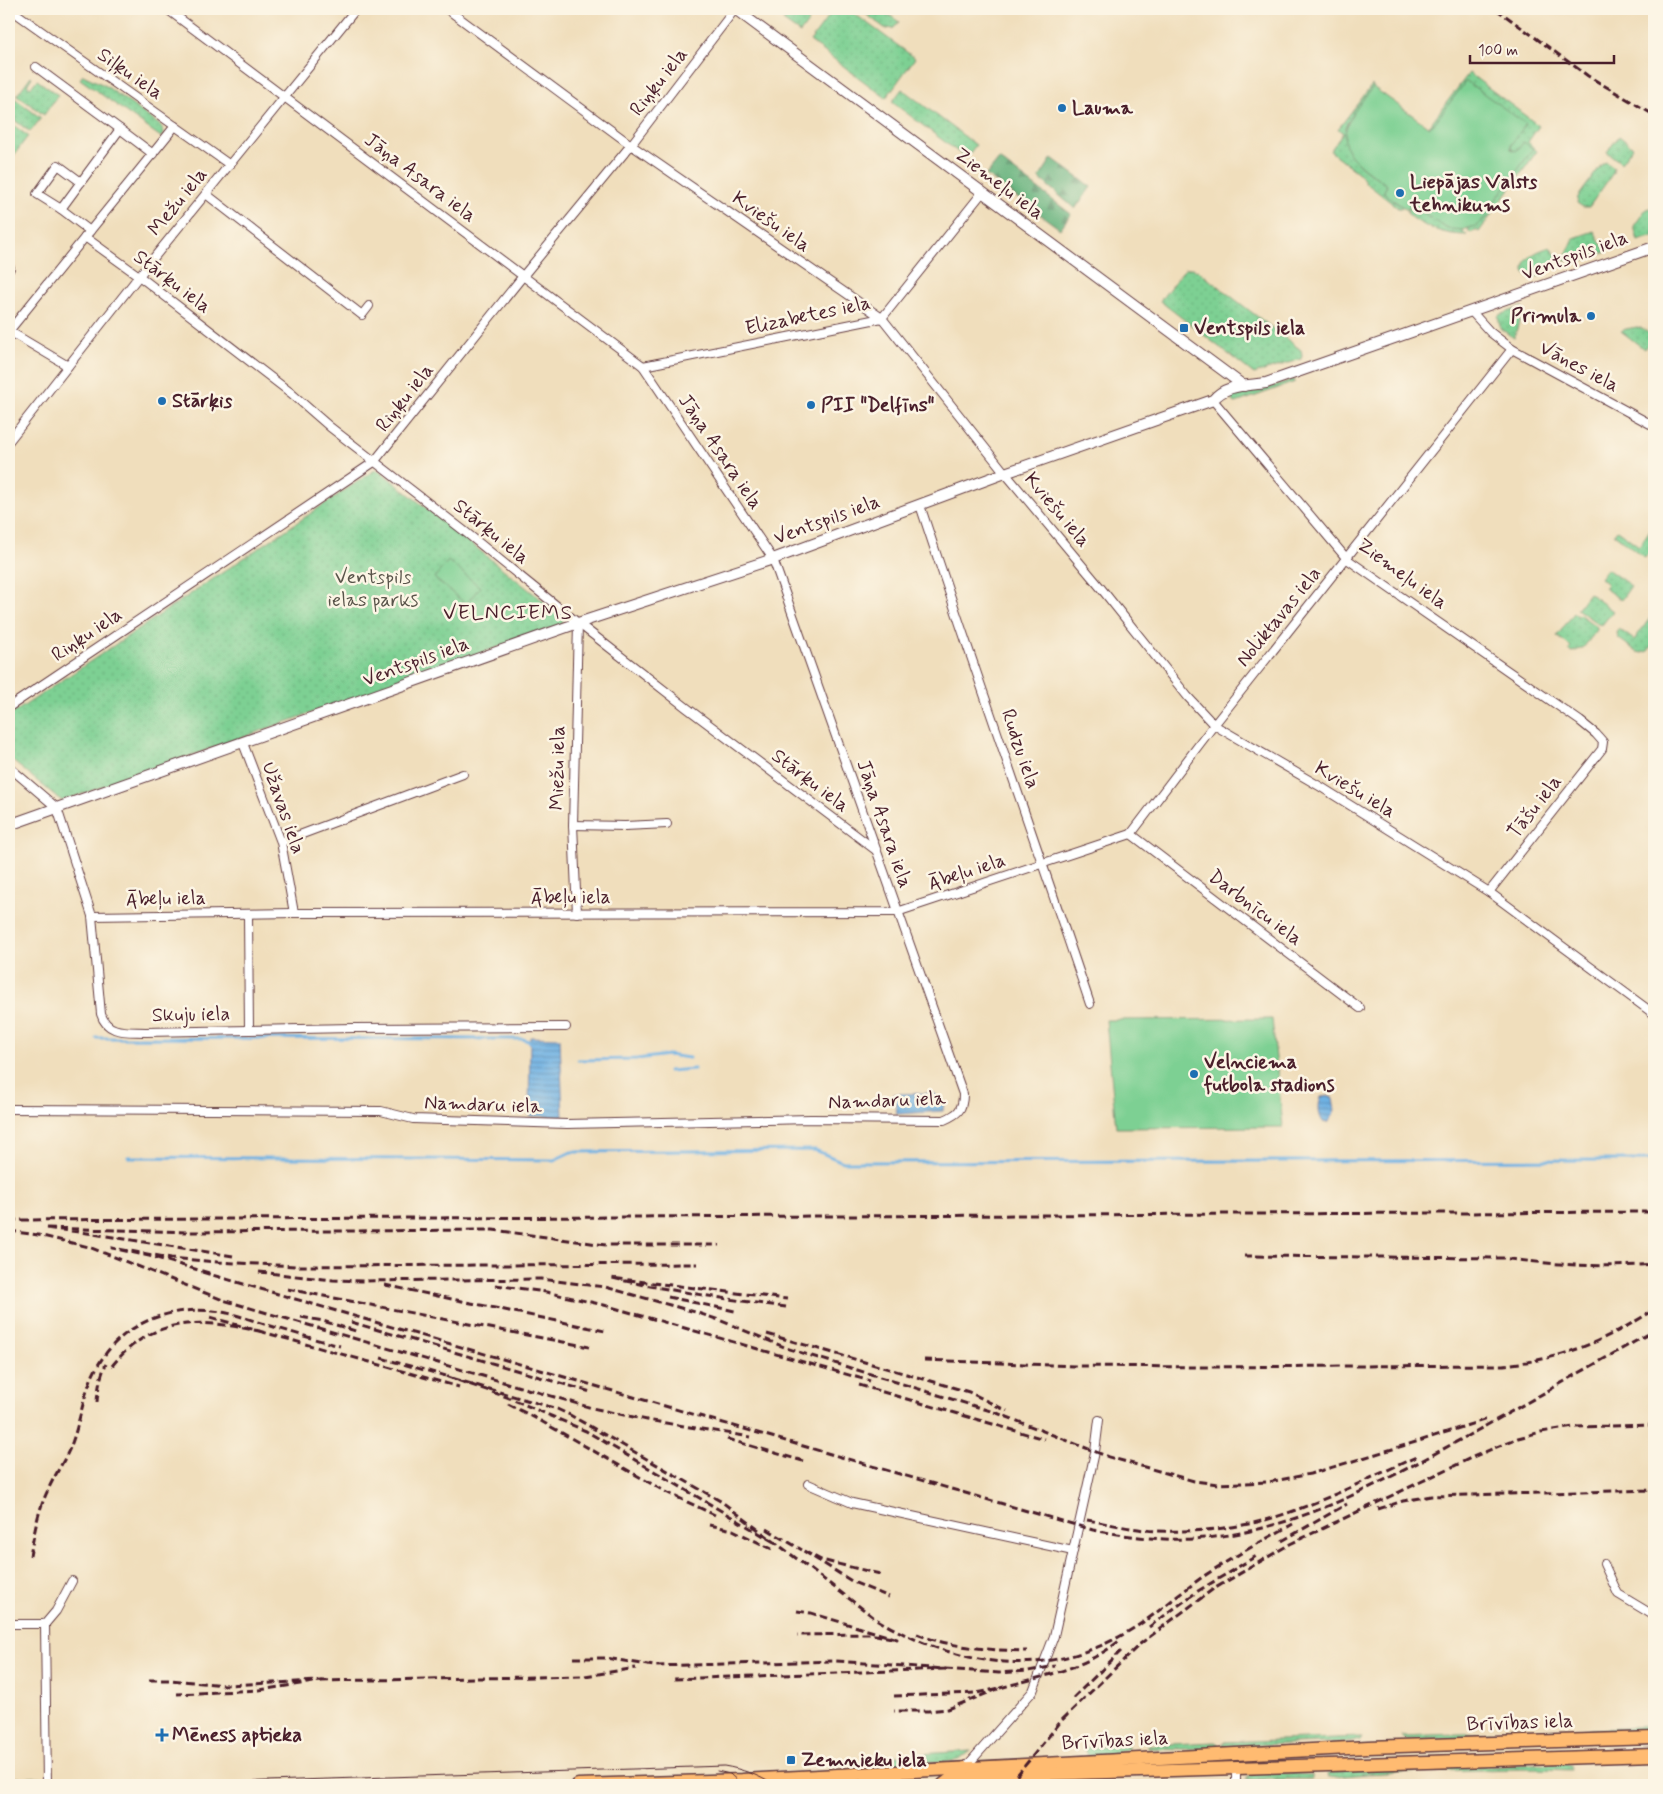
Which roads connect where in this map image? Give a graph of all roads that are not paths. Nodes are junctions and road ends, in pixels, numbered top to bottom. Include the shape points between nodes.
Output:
1 (10, 9) edge
2 (167, 9) edge
3 (356, 9) edge
4 (447, 9) edge
5 (735, 9) edge
6 (36, 67) dead end
7 (285, 96) junction
8 (175, 126) junction
9 (120, 129) junction
10 (631, 145) junction
11 (153, 154) junction
12 (230, 165) junction
13 (81, 182) junction
14 (982, 193) junction
15 (206, 194) junction
16 (61, 210) junction
17 (88, 234) junction
18 (1654, 247) edge
19 (139, 276) junction
20 (523, 276) junction
21 (369, 306) dead end
22 (1471, 311) junction
23 (882, 318) junction
24 (9, 331) edge
25 (1512, 349) junction
26 (68, 366) junction
27 (644, 366) junction
28 (1244, 386) junction
29 (1213, 400) junction
30 (1654, 426) edge
31 (9, 441) edge
32 (374, 462) junction
33 (1006, 473) junction
34 (920, 505) junction
35 (773, 559) junction
36 (1347, 559) junction
37 (578, 623) junction
38 (9, 707) edge
39 (1214, 725) junction
40 (1602, 742) joint
41 (243, 743) junction
42 (9, 767) edge
43 (463, 774) dead end
44 (57, 808) junction
45 (573, 824) junction
46 (668, 824) dead end
47 (9, 825) edge
48 (1131, 834) junction
49 (281, 842) junction
50 (878, 851) junction
51 (1043, 864) junction
52 (1489, 892) junction
53 (897, 912) junction
54 (294, 913) junction
55 (577, 913) junction
56 (248, 914) junction
57 (92, 916) junction
58 (1090, 1004) dead end
59 (1360, 1008) dead end
60 (1654, 1014) edge
61 (566, 1027) dead end
62 (249, 1030) junction
63 (9, 1109) edge
64 (956, 1115) joint
65 (1099, 1420) dead end
66 (808, 1484) dead end
67 (1073, 1551) junction
68 (1604, 1564) dead end
69 (72, 1581) dead end
70 (1654, 1616) edge
71 (9, 1624) edge
72 (45, 1624) junction
73 (1654, 1738) edge
74 (1654, 1755) edge
75 (1236, 1767) junction
76 (962, 1778) edge
77 (742, 1783) edge
78 (47, 1785) edge
79 (578, 1785) edge
80 (943, 1785) edge
81 (1236, 1785) edge

1 - 8 street, Siļķu iela
2 - 7 street, Jāņa Asara iela
3 - 7 street, Mežu iela
4 - 10 street, Kviešu iela
5 - 10 street, Riņķu iela
5 - 14 street, Ziemeļu iela
6 - 9 street
7 - 12 street, Mežu iela
7 - 20 street, Jāņa Asara iela
8 - 11 street
8 - 12 street, Siļķu iela
9 - 11 street
9 - 13 street
10 - 20 street, Riņķu iela
10 - 23 street, Kviešu iela
11 - 17 street
12 - 15 street, Mežu iela
13 - 16 street
13 - 16 street, Stārķu iela via 58,165 37,194
14 - 23 street, Elizabetes iela
14 - 28 street, Ziemeļu iela
15 - 19 street, Mežu iela
15 - 21 street via 362,315
16 - 17 street, Stārķu iela
17 - 19 street, Stārķu iela
17 - 24 street
18 - 22 street, Ventspils iela
19 - 26 street, Mežu iela
19 - 32 street, Stārķu iela via 291,393
20 - 27 street, Jāņa Asara iela
20 - 32 street, Riņķu iela
22 - 25 street, Vānes iela
22 - 28 street, Ventspils iela via 1266,383
23 - 27 street, Elizabetes iela
23 - 33 street, Kviešu iela
24 - 26 street
25 - 30 street, Vānes iela
25 - 36 street, Noliktavas iela
26 - 31 street, Mežu iela
27 - 35 street, Jāņa Asara iela
28 - 29 street, Ventspils iela via 1228,388
29 - 33 street, Ventspils iela
29 - 36 street, Ziemeļu iela
32 - 37 street, Stārķu iela
32 - 38 street, Riņķu iela
33 - 34 street, Ventspils iela
33 - 39 street, Kviešu iela
34 - 35 street, Ventspils iela
34 - 51 street, Rudzu iela via 958,624
35 - 37 street, Ventspils iela
35 - 50 street, Jāņa Asara iela
36 - 39 street, Noliktavas iela
36 - 40 street, Ziemeļu iela via 1580,721
37 - 41 street, Ventspils iela
37 - 45 street, Miežu iela
37 - 50 street, Stārķu iela
39 - 48 street, Noliktavas iela
39 - 52 street, Kviešu iela via 1321,787
40 - 52 street, Tāšu iela via 1602,749
41 - 44 street, Ventspils iela
41 - 49 street, Užavas iela
42 - 44 street
43 - 49 street
44 - 47 street, Ventspils iela
44 - 57 street, Skuju iela
45 - 46 street
45 - 55 street, Miežu iela
48 - 51 street
48 - 59 street, Darbnīcu iela
49 - 54 street, Užavas iela
50 - 53 street, Jāņa Asara iela
51 - 53 street, Ābeļu iela
51 - 58 street, Rudzu iela
52 - 60 street, Kviešu iela
53 - 55 street, Ābeļu iela
53 - 64 street, Jāņa Asara iela via 963,1094 963,1104
54 - 55 street, Ābeļu iela
54 - 56 street, Ābeļu iela
56 - 57 street, Ābeļu iela
56 - 62 street
57 - 62 street, Skuju iela via 101,1014 108,1026 116,1031 146,1032
61 - 62 street, Skuju iela
63 - 64 street, Namdaru iela via 381,1111 413,1119 567,1124 944,1120
65 - 67 street
66 - 67 street via 852,1503
67 - 76 street via 1054,1636 1033,1691
68 - 70 street via 1618,1594
69 - 72 street
71 - 72 street
72 - 78 street
73 - 76 highway, Brīvības iela via 1358,1747
74 - 75 highway, Brīvības iela
75 - 76 highway, Brīvības iela
75 - 81 street
76 - 77 highway, Brīvības iela
76 - 80 highway
77 - 79 highway, Brīvības iela

